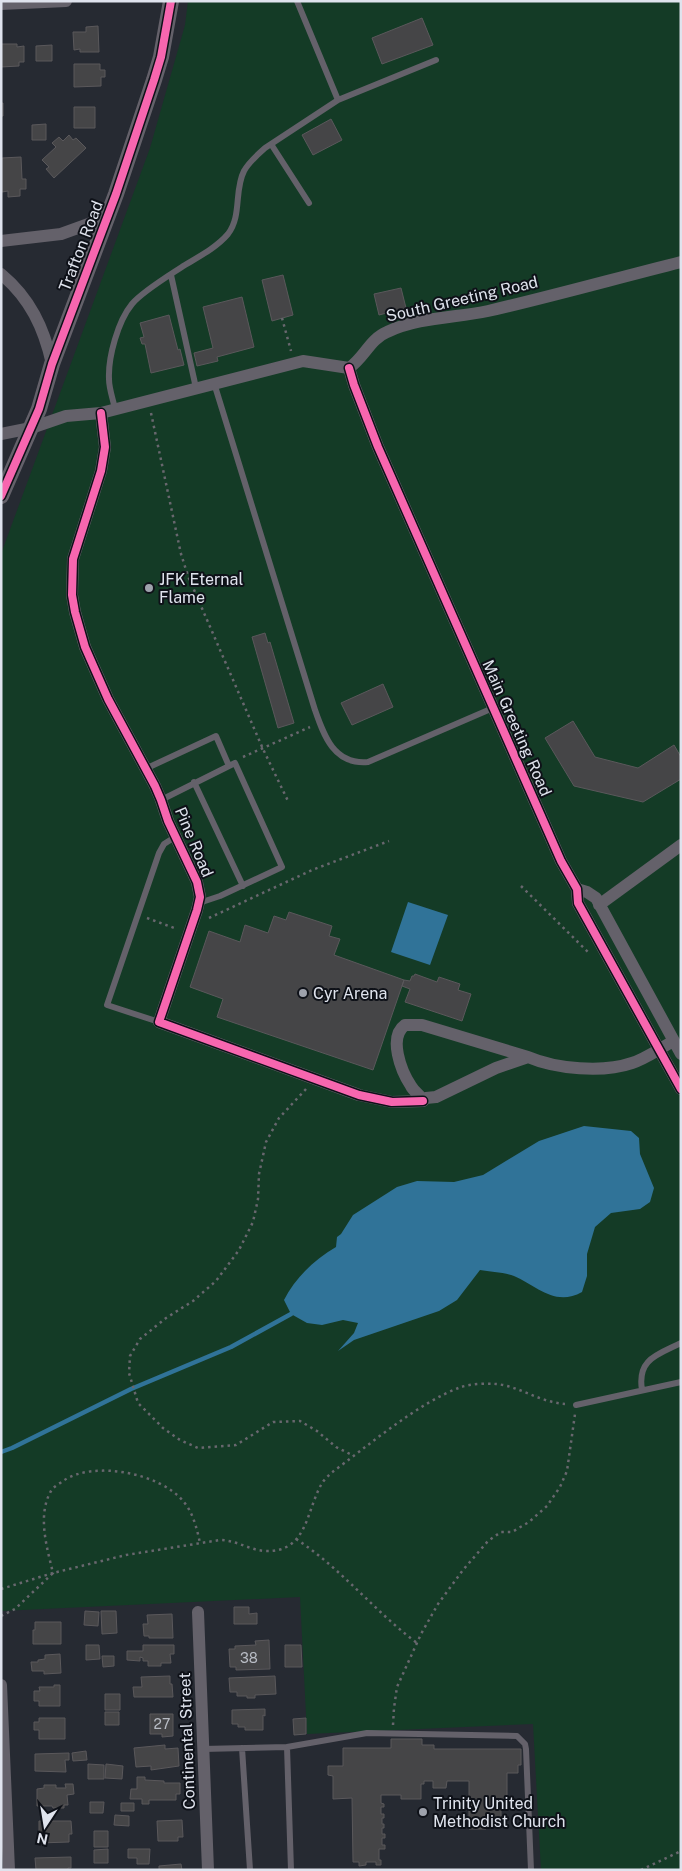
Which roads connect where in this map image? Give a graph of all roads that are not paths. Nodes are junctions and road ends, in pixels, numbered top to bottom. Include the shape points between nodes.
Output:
1 (66, 1) edge
2 (172, 1) edge
3 (297, 1) edge
4 (1, 4) edge
5 (436, 60) dead end
6 (338, 100) junction
7 (271, 144) junction
8 (309, 203) dead end
9 (108, 217) junction
10 (1, 241) edge
11 (681, 262) edge
12 (1, 274) edge
13 (171, 275) junction
14 (52, 364) junction
15 (349, 368) junction
16 (214, 383) junction
17 (196, 388) junction
18 (115, 409) junction
19 (101, 413) junction
20 (31, 428) junction
21 (1, 434) edge
22 (1, 496) edge
23 (493, 708) junction
24 (232, 764) junction
25 (145, 769) junction
26 (194, 782) junction
27 (161, 800) junction
28 (175, 837) junction
29 (681, 845) edge
30 (243, 886) junction
31 (577, 889) junction
32 (199, 903) junction
33 (599, 905) junction
34 (159, 1022) junction
35 (674, 1041) junction
36 (659, 1049) junction
37 (681, 1054) edge
38 (528, 1057) junction
39 (681, 1089) edge
40 (423, 1101) junction
41 (681, 1343) edge
42 (681, 1382) edge
43 (642, 1390) junction
44 (576, 1404) road end
45 (198, 1612) dead end
46 (1, 1686) edge
47 (287, 1747) junction
48 (242, 1748) junction
49 (203, 1749) junction
50 (6, 1862) edge
51 (530, 1867) edge
52 (208, 1870) edge
53 (250, 1870) edge
54 (291, 1870) edge

1 - 4 street
2 - 9 street, Trafton Road via 161,57
3 - 6 lane
5 - 6 lane
6 - 7 lane
7 - 8 lane
7 - 13 lane via 254,158 244,172 229,232 212,248
9 - 10 street via 61,234
9 - 14 street, Trafton Road
11 - 15 street, South Greeting Road via 486,311 434,319 388,331
12 - 14 street via 32,308
13 - 17 lane
13 - 18 lane via 134,302 125,313 109,374
14 - 20 street, Trafton Road
15 - 16 street via 303,361
15 - 23 street, Main Greeting Road via 378,447
16 - 17 street
16 - 23 lane via 320,723 337,753 349,761 360,763 376,759
17 - 18 street
18 - 19 street
19 - 20 street via 66,416
19 - 25 street, Pine Road via 104,448 95,493 73,560 72,595 85,647
20 - 21 street
20 - 22 street, Trafton Road
23 - 31 street, Main Greeting Road via 561,861
24 - 25 lane via 216,736
24 - 26 lane
24 - 30 lane via 282,867
25 - 27 street, Pine Road
26 - 27 lane
26 - 30 lane
27 - 28 street, Pine Road
28 - 32 street, Pine Road via 197,882
28 - 34 lane via 160,849 107,1004
29 - 33 street
30 - 32 lane
31 - 33 street, Main Greeting Road via 592,894
31 - 36 street, Main Greeting Road via 578,902
32 - 34 street, Pine Road
33 - 35 street, Main Greeting Road
34 - 40 street via 378,1100
35 - 36 street
35 - 37 street, Main Greeting Road
36 - 38 street via 631,1063 607,1068 554,1065
36 - 39 street, Main Greeting Road
38 - 40 street
38 - 40 street via 432,1026 405,1025 398,1031 398,1052 407,1080
41 - 43 lane via 648,1362 640,1376
42 - 43 lane
43 - 44 lane
45 - 49 street, Continental Street
46 - 50 street
47 - 48 lane
47 - 51 lane via 367,1733 512,1735 522,1739 526,1749
47 - 54 lane
48 - 49 lane
48 - 53 lane
49 - 52 street, Continental Street

